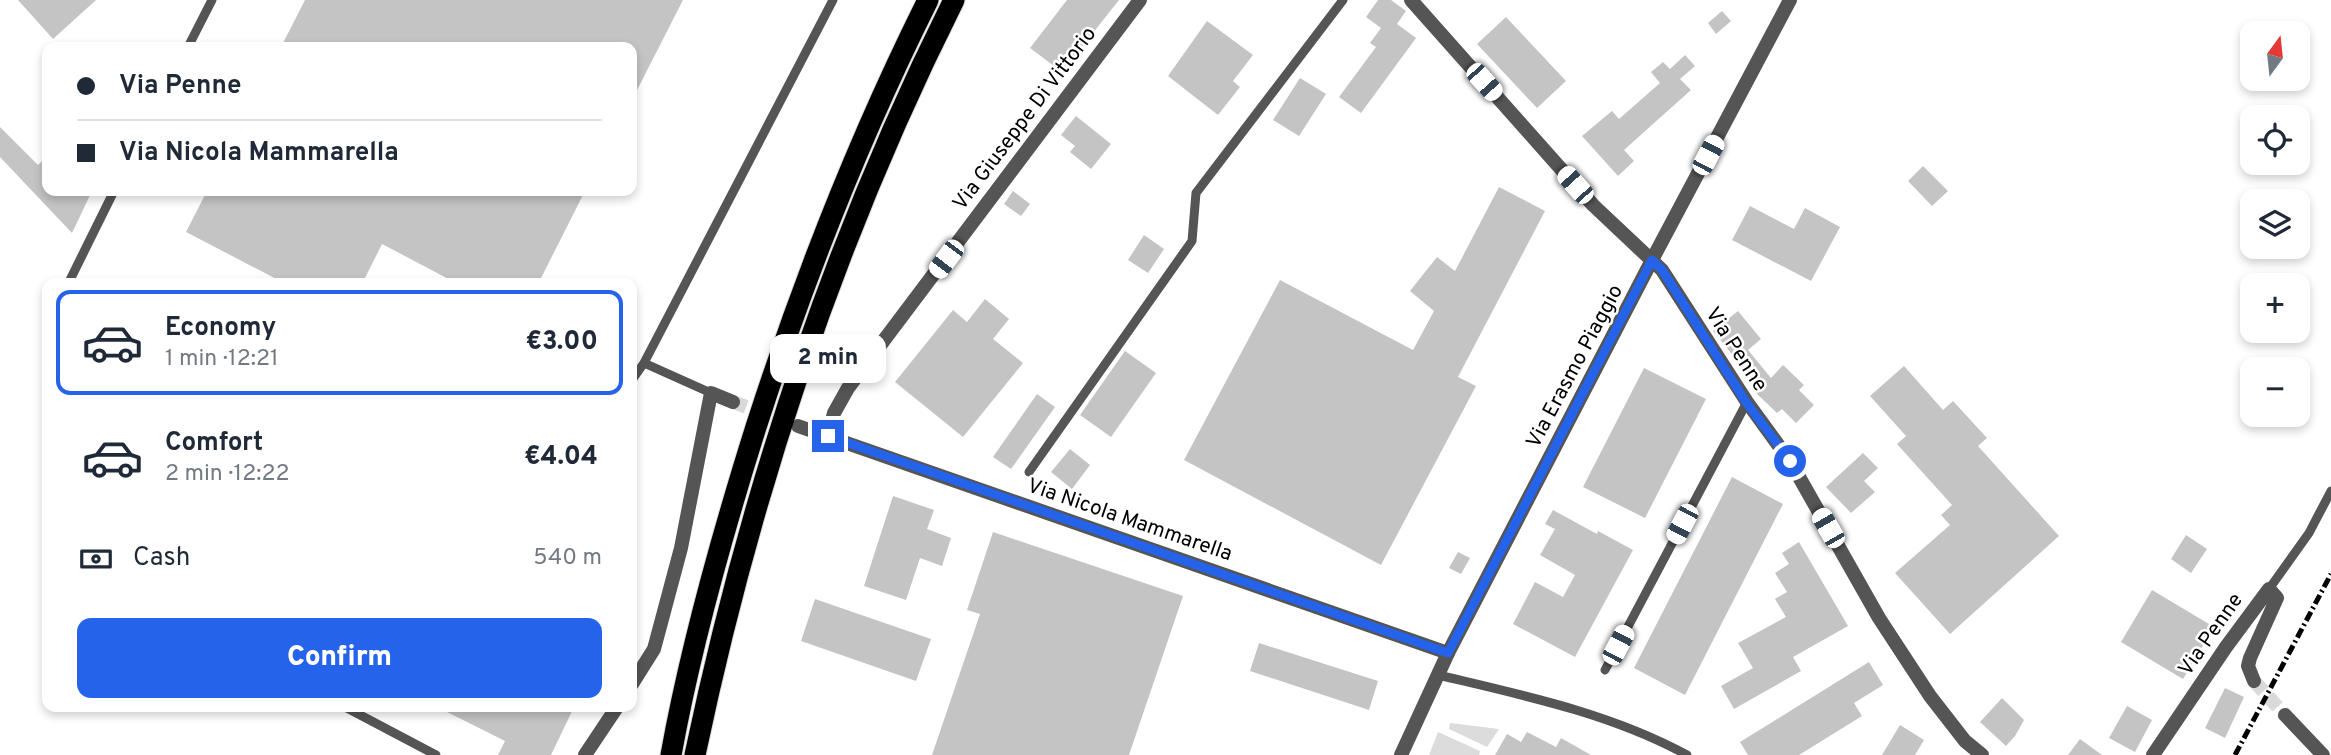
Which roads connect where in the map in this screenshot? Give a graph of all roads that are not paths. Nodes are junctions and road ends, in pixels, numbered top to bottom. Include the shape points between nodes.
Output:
1 (212, 0) edge
2 (833, 0) edge
3 (928, 0) edge
4 (954, 0) edge
5 (1140, 0) edge
6 (1343, 0) edge
7 (1411, 0) edge
8 (1790, 0) edge
9 (191, 42) edge
10 (112, 196) edge
11 (1652, 260) junction
12 (71, 278) edge
13 (644, 363) junction
14 (637, 373) edge
15 (711, 393) junction
16 (733, 402) tunnel mouth
17 (1746, 402) junction
18 (798, 426) tunnel mouth
19 (828, 436) junction
20 (1029, 472) dead end
21 (2331, 491) edge
22 (2269, 589) junction
23 (1448, 653) junction
24 (1605, 670) dead end
25 (1437, 675) junction
26 (637, 676) edge
27 (2254, 681) tunnel mouth
28 (354, 712) edge
29 (614, 712) edge
30 (2285, 715) tunnel mouth
31 (436, 755) edge
32 (585, 755) edge
33 (671, 755) edge
34 (695, 755) edge
35 (1401, 755) edge
36 (1687, 755) edge
37 (1982, 755) edge
38 (2153, 755) edge
39 (2323, 755) edge

1 - 9 lane
2 - 13 lane
3 - 33 highway via 859,150 790,323 716,562
4 - 34 highway via 883,152 815,323 742,554
5 - 19 street, Via Giuseppe Di Vittorio via 848,388
6 - 20 lane via 1196,193 1192,241
7 - 11 street, Via Penne via 1593,205
8 - 11 street, Via Erasmo Piaggio
10 - 12 lane
11 - 17 street, Via Penne
11 - 23 street, Via Erasmo Piaggio
13 - 14 lane
13 - 15 lane
15 - 16 street
15 - 26 street via 681,548 654,649
17 - 24 lane
17 - 37 street, Via Penne via 1790,461 1879,618 1930,696
18 - 19 street, Via Nicola Mammarella
19 - 23 street, Via Nicola Mammarella
21 - 22 lane via 2309,533
22 - 27 street, Via Penne via 2277,598 2250,658
22 - 38 street, Via Penne
23 - 25 street, Via Erasmo Piaggio
25 - 35 street, Via Erasmo Piaggio
25 - 36 lane via 1548,701
28 - 31 lane
29 - 32 street
30 - 39 street

